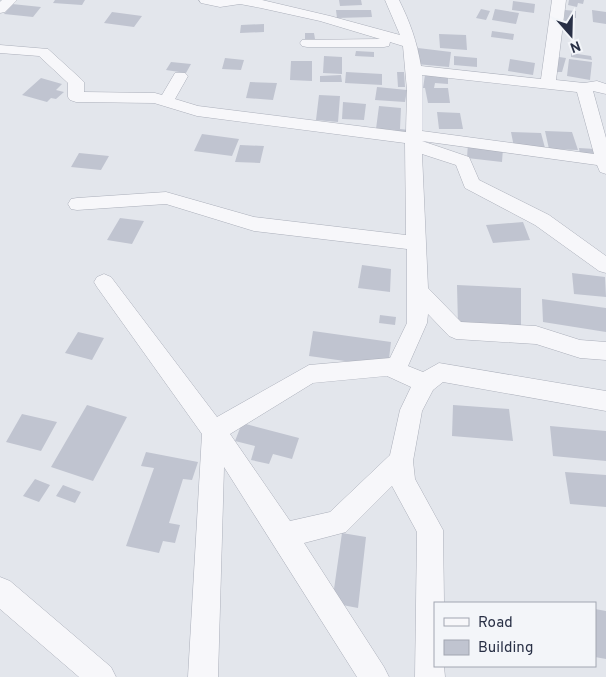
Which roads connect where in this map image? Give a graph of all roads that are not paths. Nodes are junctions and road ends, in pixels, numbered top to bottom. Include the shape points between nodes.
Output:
1 (10, 0) edge
2 (206, 0) edge
3 (240, 0) edge
4 (392, 0) edge
5 (560, 0) edge
6 (0, 8) edge
7 (308, 43) dead end
8 (409, 43) junction
9 (0, 49) edge
10 (416, 70) junction
11 (180, 76) dead end
12 (548, 83) junction
13 (597, 84) edge
14 (166, 102) junction
15 (415, 140) junction
16 (605, 162) edge
17 (77, 204) dead end
18 (417, 243) junction
19 (606, 266) edge
20 (104, 282) dead end
21 (418, 291) junction
22 (606, 351) edge
23 (395, 370) junction
24 (425, 383) junction
25 (606, 401) edge
26 (214, 432) junction
27 (401, 461) junction
28 (284, 535) junction
29 (0, 591) edge
30 (101, 677) edge
31 (203, 677) edge
32 (374, 677) edge
33 (430, 677) edge

1 - 6 street
2 - 3 street
3 - 8 street via 326,18
4 - 8 street via 406,27
5 - 12 street
7 - 8 street
8 - 10 street
9 - 14 street via 43,52 76,82 76,97 155,98
10 - 12 street
10 - 15 street
11 - 14 street
12 - 13 street
13 - 16 street
14 - 15 street via 197,111
15 - 16 street
15 - 18 street via 413,182
15 - 19 street via 463,161 471,184 542,220
17 - 18 street via 166,198 254,224
18 - 21 street
20 - 26 street
21 - 22 street via 456,330 536,335 580,349
21 - 23 street via 417,323
23 - 24 street
23 - 26 street via 388,367 309,374
24 - 25 street via 439,372
24 - 27 street via 411,410
26 - 28 street
26 - 31 street
27 - 28 street via 337,523
27 - 33 street via 403,482 430,530
28 - 32 street
29 - 30 street

